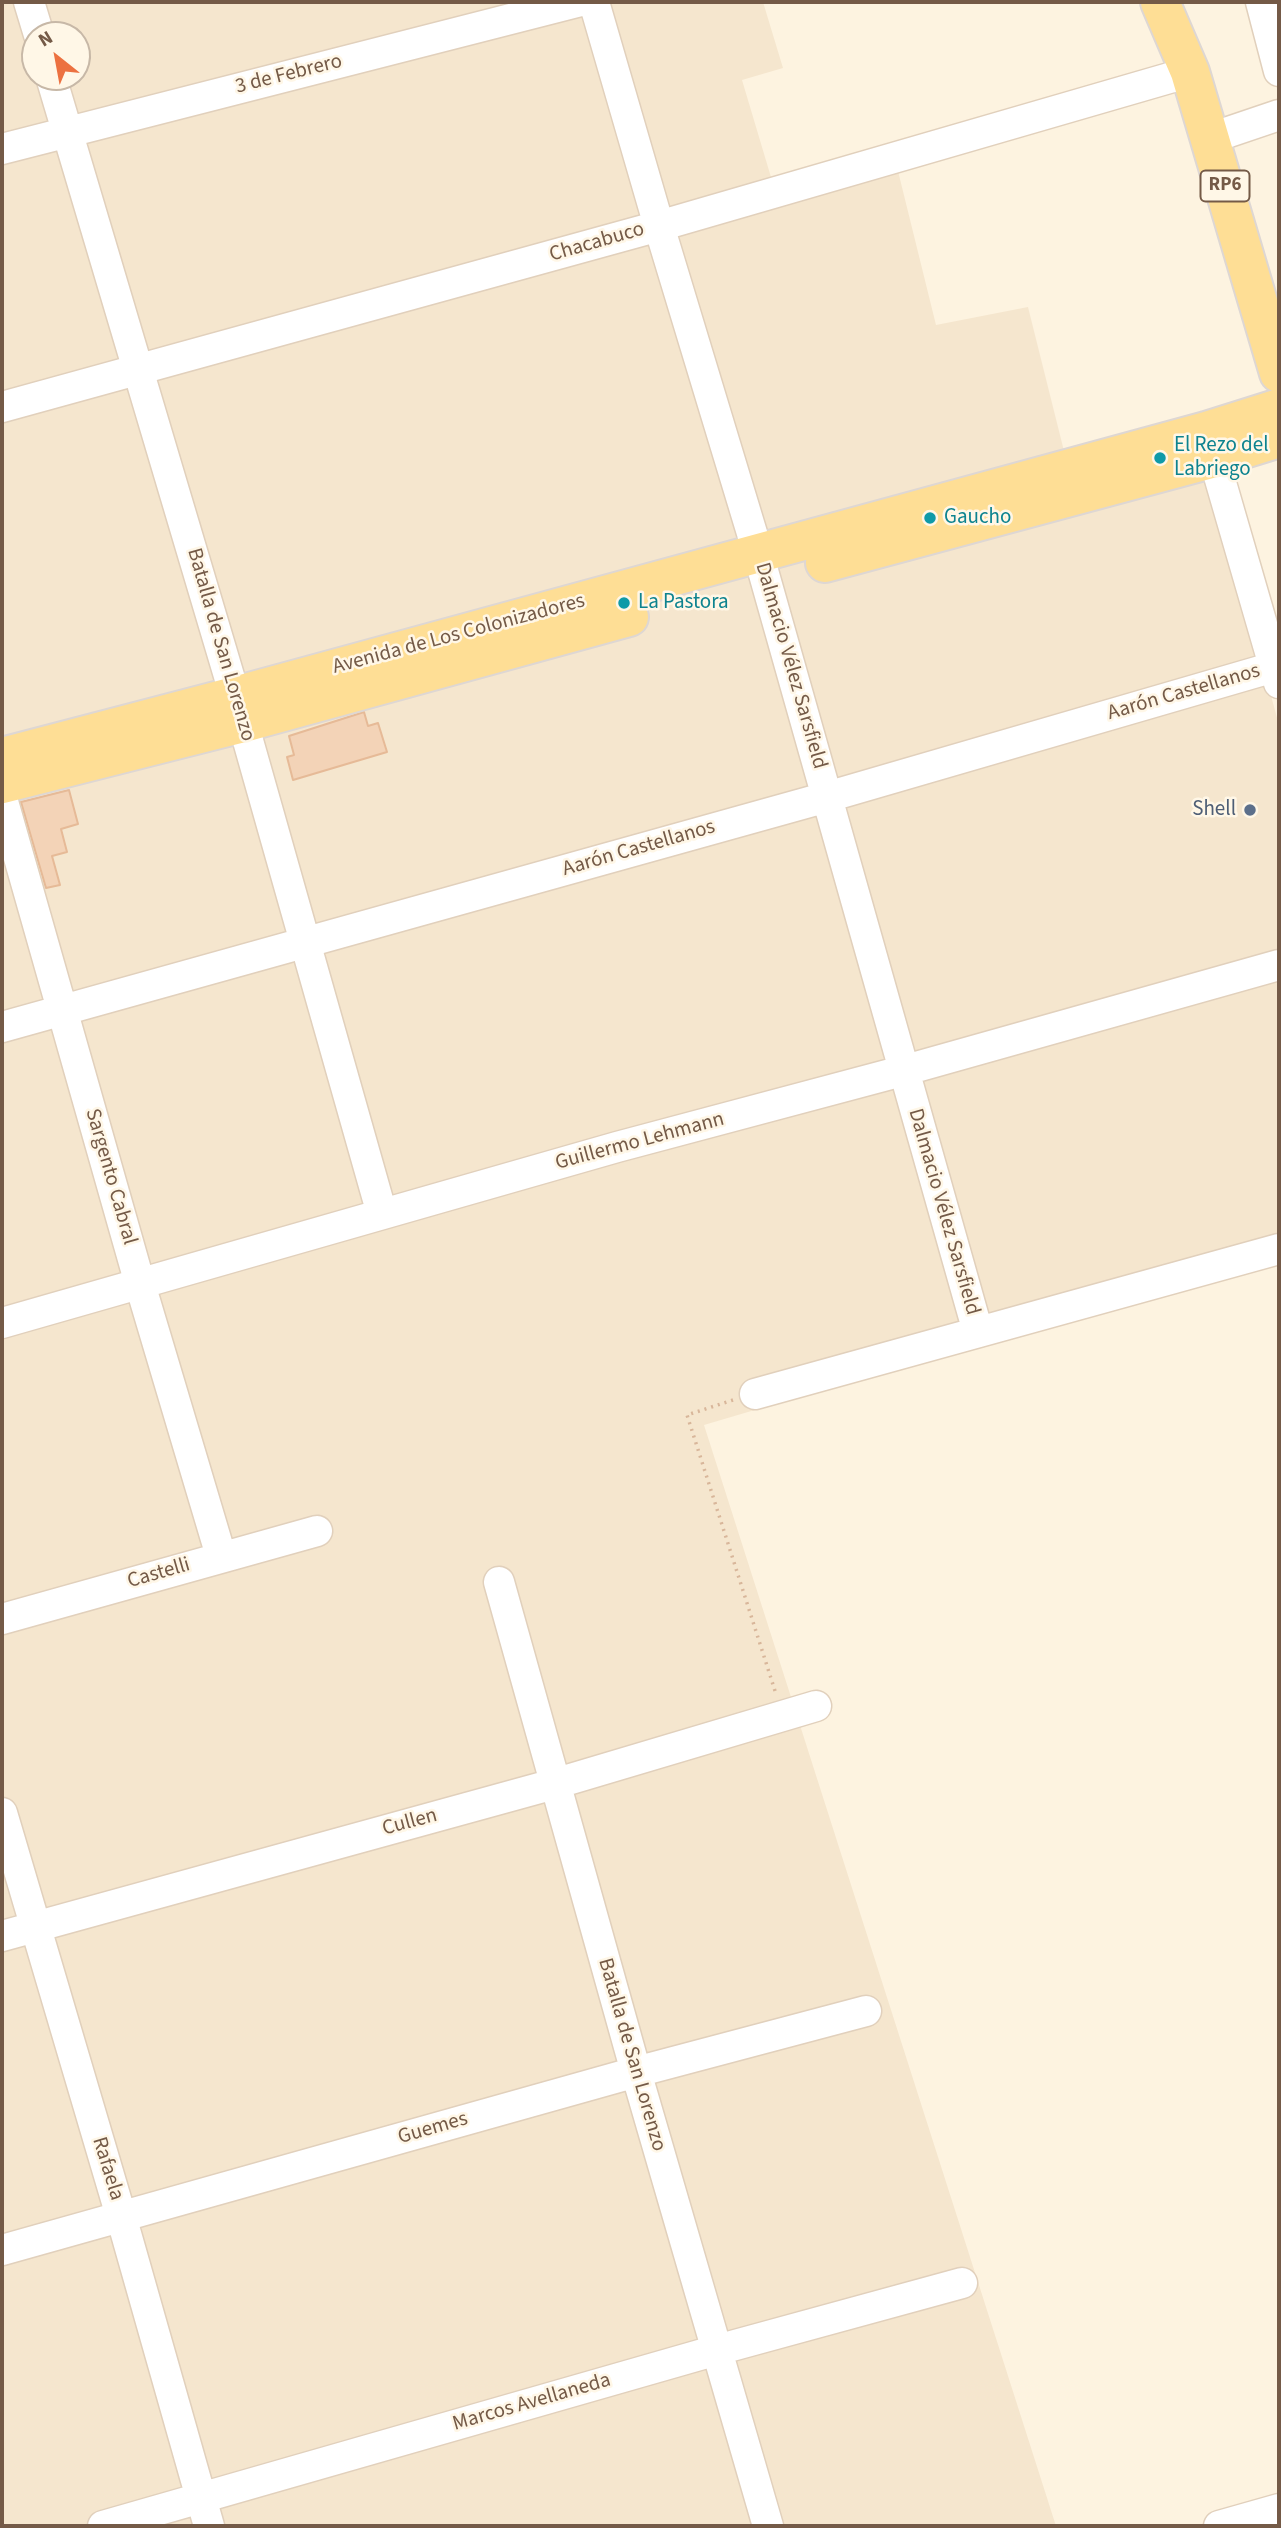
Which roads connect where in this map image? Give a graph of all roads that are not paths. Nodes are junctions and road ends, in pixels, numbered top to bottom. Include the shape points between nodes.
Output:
1 (29, 2) edge
2 (577, 2) edge
3 (594, 2) edge
4 (1160, 2) edge
5 (1261, 2) edge
6 (35, 21) edge
7 (1279, 71) edge
8 (1190, 72) junction
9 (55, 91) edge
10 (1279, 115) edge
11 (67, 132) junction
12 (1211, 138) junction
13 (2, 149) edge
14 (659, 226) junction
15 (140, 370) junction
16 (1279, 373) edge
17 (2, 407) edge
18 (1279, 408) edge
19 (1279, 438) edge
20 (1210, 444) junction
21 (761, 566) junction
22 (1277, 675) edge
23 (239, 709) junction
24 (2, 757) edge
25 (2, 784) edge
26 (827, 797) junction
27 (2, 798) edge
28 (305, 942) junction
29 (1279, 965) edge
30 (63, 1010) junction
31 (2, 1027) edge
32 (902, 1071) junction
33 (382, 1214) junction
34 (1279, 1249) edge
35 (140, 1284) junction
36 (2, 1323) edge
37 (978, 1332) junction
38 (755, 1394) road end
39 (317, 1531) dead end
40 (221, 1556) junction
41 (499, 1582) dead end
42 (2, 1619) edge
43 (816, 1706) dead end
44 (554, 1784) junction
45 (2, 1813) edge
46 (34, 1926) junction
47 (2, 1936) edge
48 (866, 2011) dead end
49 (636, 2072) junction
50 (121, 2216) junction
51 (2, 2250) edge
52 (962, 2283) dead end
53 (717, 2350) junction
54 (1279, 2509) edge
55 (205, 2512) edge
56 (103, 2526) edge
57 (768, 2526) edge
58 (1219, 2526) edge

1 - 6 street
2 - 11 street, 3 de Febrero
3 - 14 street, Dalmacio Vélez Sarsfield
4 - 8 main road, RP6
5 - 7 street
8 - 12 main road, RP6
8 - 14 street, Chacabuco
9 - 11 street, Batalla de San Lorenzo
10 - 12 street
11 - 13 street, 3 de Febrero
11 - 15 street, Batalla de San Lorenzo
12 - 16 main road, RP6
14 - 15 street, Chacabuco
14 - 21 street, Dalmacio Vélez Sarsfield
15 - 17 street, Chacabuco
15 - 23 street, Batalla de San Lorenzo
18 - 20 main road, Avenida de Los Colonizadores
19 - 20 main road, Avenida de Los Colonizadores
20 - 21 main road, Avenida de Los Colonizadores
20 - 22 street
21 - 23 main road, Avenida de Los Colonizadores
21 - 26 street, Dalmacio Vélez Sarsfield
22 - 26 street, Aarón Castellanos
23 - 24 main road, Avenida de Los Colonizadores
23 - 25 main road, Avenida de Los Colonizadores
23 - 28 street, Batalla de San Lorenzo
26 - 28 street, Aarón Castellanos
26 - 32 street, Dalmacio Vélez Sarsfield
27 - 30 street, Sargento Cabral
28 - 30 street, Aarón Castellanos
28 - 33 street, Batalla de San Lorenzo
29 - 32 street, Guillermo Lehmann
30 - 31 street, Aarón Castellanos
30 - 35 street, Sargento Cabral
32 - 33 street, Guillermo Lehmann
32 - 37 street, Dalmacio Vélez Sarsfield
33 - 35 street, Guillermo Lehmann
34 - 37 street, Dalmacio Vélez Sarsfield
35 - 36 street, Guillermo Lehmann
35 - 40 street, Sargento Cabral
37 - 38 street, Dalmacio Vélez Sarsfield
39 - 40 street, Castelli
40 - 42 street, Castelli
41 - 44 street, Batalla de San Lorenzo
43 - 44 street, Cullen
44 - 46 street, Cullen
44 - 49 street, Batalla de San Lorenzo
45 - 46 street, Rafaela
46 - 47 street, Cullen
46 - 50 street, Rafaela
48 - 49 street, Guemes
49 - 50 street, Guemes
49 - 53 street, Batalla de San Lorenzo
50 - 51 street, Guemes
50 - 55 street, Rafaela
52 - 53 street, Marcos Avellaneda
53 - 55 street, Marcos Avellaneda
53 - 57 street, Batalla de San Lorenzo
54 - 58 street
55 - 56 street, Marcos Avellaneda

